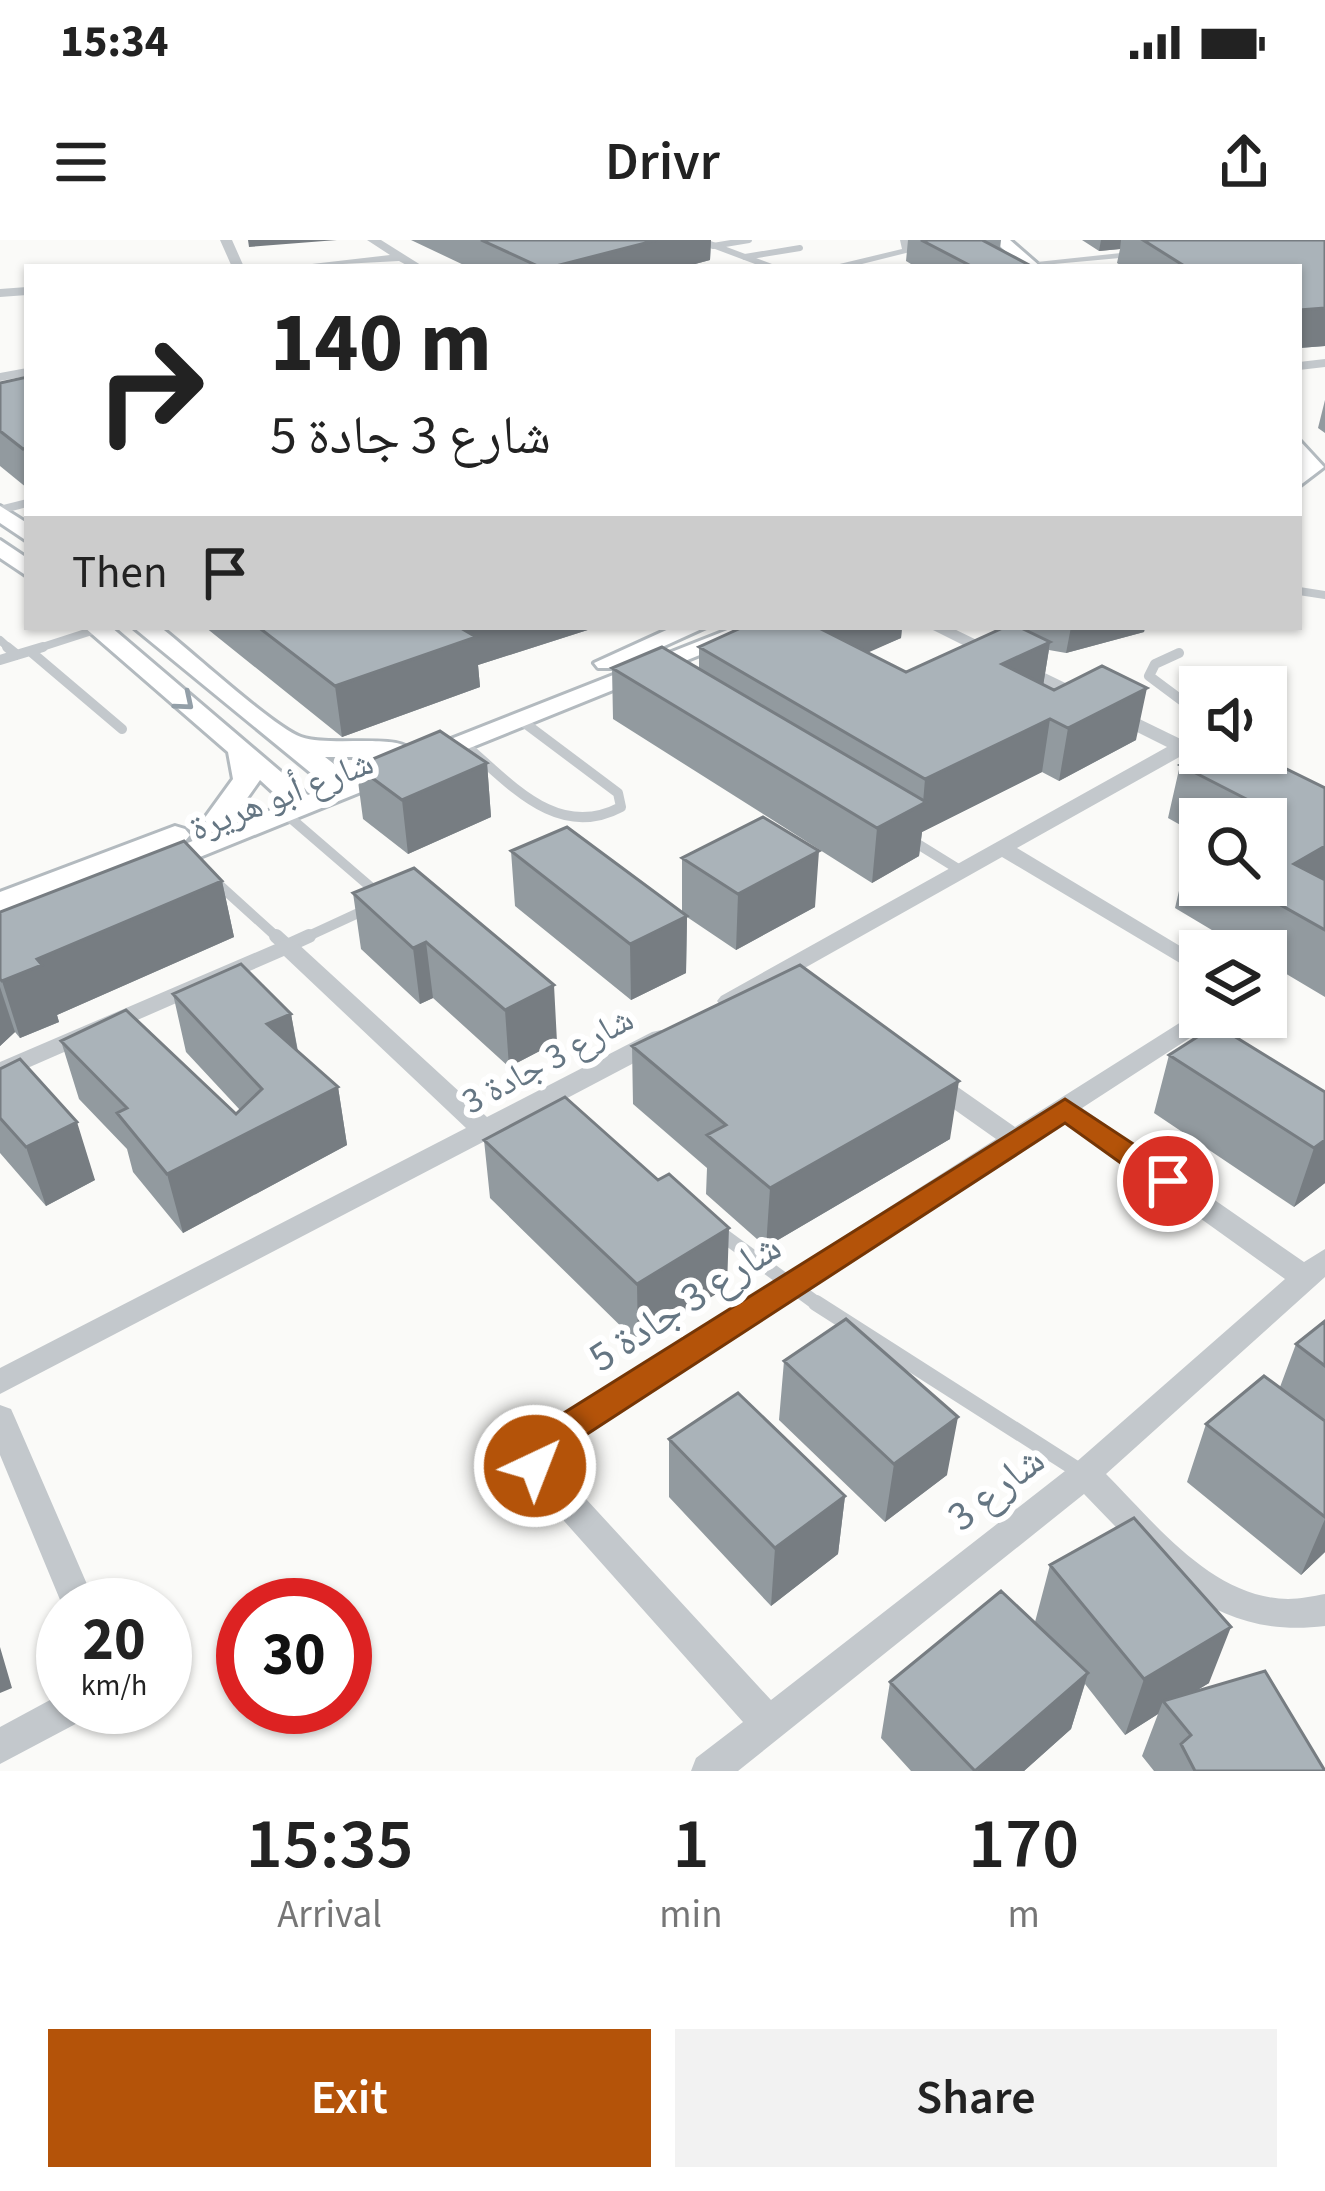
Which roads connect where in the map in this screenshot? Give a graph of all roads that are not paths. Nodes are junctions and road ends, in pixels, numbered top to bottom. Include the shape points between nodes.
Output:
1 (373, 240) edge
2 (729, 240) edge
3 (749, 240) edge
4 (906, 240) edge
5 (1000, 240) edge
6 (1018, 240) edge
7 (706, 243) edge
8 (800, 248) dead end
9 (1157, 252) edge
10 (396, 258) junction
11 (749, 258) junction
12 (327, 264) edge
13 (411, 264) edge
14 (732, 264) edge
15 (766, 264) edge
16 (848, 264) edge
17 (1036, 264) edge
18 (1037, 264) edge
19 (1047, 264) edge
20 (1313, 459) edge
21 (1305, 489) edge
22 (0, 511) edge
23 (24, 531) edge
24 (0, 547) edge
25 (24, 567) edge
26 (91, 630) edge
27 (99, 630) edge
28 (149, 630) edge
29 (687, 630) edge
30 (751, 630) edge
31 (942, 630) edge
32 (0, 640) edge
33 (30, 651) junction
34 (1179, 653) dead end
35 (17, 655) junction
36 (0, 660) edge
37 (1179, 698) edge
38 (522, 721) junction
39 (122, 729) dead end
40 (287, 740) junction
41 (464, 744) junction
42 (242, 749) junction
43 (396, 749) junction
44 (1287, 773) edge
45 (1292, 776) edge
46 (340, 782) junction
47 (293, 805) junction
48 (218, 819) junction
49 (903, 835) edge
50 (1000, 847) junction
51 (186, 854) junction
52 (963, 872) junction
53 (0, 903) edge
54 (0, 926) edge
55 (287, 946) junction
56 (1179, 955) edge
57 (1179, 1034) edge
58 (906, 1063) edge
59 (0, 1072) edge
60 (1065, 1109) junction
61 (488, 1133) junction
62 (1016, 1140) junction
63 (694, 1213) edge
64 (1315, 1269) edge
65 (785, 1284) junction
66 (0, 1382) edge
67 (0, 1418) edge
68 (1085, 1474) junction
69 (68, 1578) edge
70 (1325, 1610) edge
71 (768, 1723) junction
72 (36, 1727) edge
73 (0, 1746) edge
74 (709, 1771) edge

1 - 10 street
2 - 7 lane
3 - 7 lane
4 - 16 street via 906,252
5 - 17 street
6 - 18 street
7 - 11 street
8 - 11 lane
9 - 19 street
10 - 12 street
10 - 13 street
11 - 14 street
11 - 15 street
20 - 21 street
22 - 23 street
24 - 25 street
26 - 33 lane
27 -> 42 street
28 - 40 street
29 - 43 street, شارع أبو هريرة
30 - 38 street, شارع أبو هريرة via 651,680
31 - 50 street, شارع 3 جادة 3 via 1192,752
32 - 35 lane
33 - 35 lane
33 - 39 lane
34 - 37 lane via 1149,676
35 - 36 lane
38 - 41 street, شارع أبو هريرة
38 - 41 lane via 618,793 621,807 595,821 550,814
40 - 43 street via 346,753
40 - 46 street
41 - 46 street, شارع أبو هريرة
42 - 47 street
42 - 48 street via 247,779
43 - 46 street, شارع أبو هريرة
44 - 45 lane
46 - 47 street, شارع أبو هريرة
47 - 48 street, شارع أبو هريرة
47 - 51 street, شارع أبو هريرة
47 - 55 lane via 381,898
48 - 53 street, شارع أبو هريرة
49 - 52 lane
50 - 52 street, شارع 3 جادة 3
50 - 56 street
51 - 54 street, شارع أبو هريرة
51 - 55 lane
52 - 61 street, شارع 3 جادة 3 via 788,980 685,1025 559,1107
55 - 59 street
55 - 61 street
57 - 60 street, شارع 3 جادة 5
58 - 62 street
60 - 62 street, شارع 3 جادة 5
60 - 64 street
61 - 66 street, شارع 3 جادة 3
62 - 65 street, شارع 3 جادة 5
63 - 65 lane
64 - 68 street, شارع 3
65 - 68 lane
65 - 71 street, شارع 3 جادة 5 via 539,1447 535,1466
67 - 69 street
68 - 70 street via 1210,1593 1274,1615
68 - 71 street, شارع 3
71 - 74 street, شارع 3
72 - 73 street

